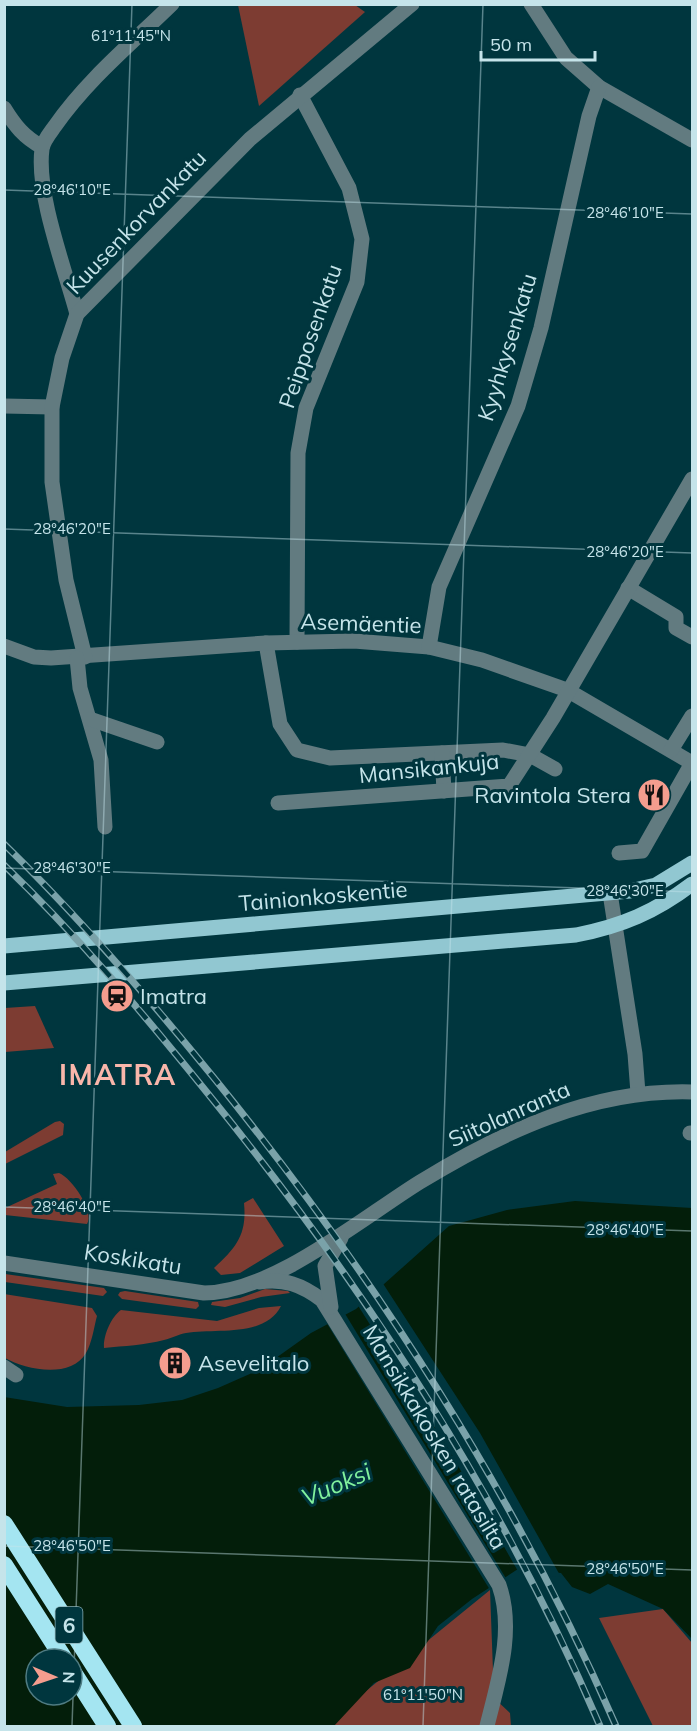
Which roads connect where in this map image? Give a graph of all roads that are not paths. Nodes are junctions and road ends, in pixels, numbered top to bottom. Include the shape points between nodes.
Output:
1 (172, 4) edge
2 (412, 4) edge
3 (531, 4) edge
4 (599, 87) junction
5 (300, 95) junction
6 (4, 108) edge
7 (693, 140) edge
8 (42, 147) junction
9 (77, 314) junction
10 (4, 406) edge
11 (52, 407) junction
12 (693, 479) edge
13 (627, 588) junction
14 (693, 637) edge
15 (297, 642) junction
16 (266, 643) junction
17 (4, 646) edge
18 (429, 647) junction
19 (81, 658) junction
20 (567, 690) junction
21 (692, 716) edge
22 (90, 719) junction
23 (157, 742) dead end
24 (671, 750) junction
25 (442, 753) junction
26 (530, 755) junction
27 (692, 763) edge
28 (555, 769) dead end
29 (444, 791) junction
30 (278, 803) dead end
31 (105, 827) dead end
32 (619, 853) dead end
33 (693, 863) edge
34 (693, 884) edge
35 (610, 893) junction
36 (616, 927) junction
37 (4, 946) edge
38 (4, 983) edge
39 (693, 1092) edge
40 (638, 1093) junction
41 (345, 1233) junction
42 (4, 1263) edge
43 (253, 1283) junction
44 (333, 1313) junction
45 (4, 1524) edge
46 (4, 1565) edge
47 (56, 1647) edge
48 (84, 1690) edge
49 (107, 1726) edge
50 (133, 1726) edge
51 (487, 1726) edge

1 - 8 street via 71,103
2 - 5 street, Kuusenkorvankatu
3 - 4 street via 566,58
4 - 7 street
4 - 18 street, Kyyhkysenkatu via 541,328 518,406 439,587
5 - 9 street, Kuusenkorvankatu via 250,139
5 - 15 street, Peipposenkatu via 349,188 362,239 357,282 306,408 298,453
6 - 8 street via 26,138
8 - 9 street via 49,210
9 - 11 street, Kuusenkorvankatu via 62,358
10 - 11 street
11 - 19 street, Kuusenkorvankatu via 52,482
12 - 13 street, Mansikankuja
13 - 14 street via 676,617 676,628
13 - 20 street, Mansikankuja
15 - 16 street, Asemäentie
15 - 18 street, Asemäentie via 354,641
16 - 19 street, Asemäentie
16 - 25 street via 280,724 297,750 330,758
17 - 19 street, Asemäentie via 34,657
18 - 20 street, Asemäentie via 482,660
19 - 22 street, Kuusenkorvankatu via 80,688
20 - 24 street, Asemäentie
20 - 26 street, Mansikankuja
21 - 24 street
22 - 23 street
22 - 31 street, Kuusenkorvankatu via 100,760
24 - 27 street, Asemäentie
25 - 26 street via 503,750
25 - 29 street
26 - 28 street
26 - 29 street, Mansikankuja via 508,786
27 - 32 street via 642,851
29 - 30 street, Mansikankuja
33 - 35 main road, Tainionkoskentie via 656,885
34 - 36 main road
35 - 36 street
35 - 37 main road, Tainionkoskentie
36 - 38 main road via 561,936
36 - 40 street
39 - 40 street
40 - 41 street, Siitolanranta via 579,1106 490,1142 420,1182
41 - 43 street, Koskikatu
41 - 44 street via 325,1266
42 - 43 street, Koskikatu via 204,1293 224,1293
43 - 44 street, Koskikatu via 300,1285 322,1299
44 - 51 street, Mansikkakosken ratasilta via 499,1585 505,1614 504,1648
45 - 50 highway, 6
46 - 47 highway, 6
48 - 49 highway, 6

